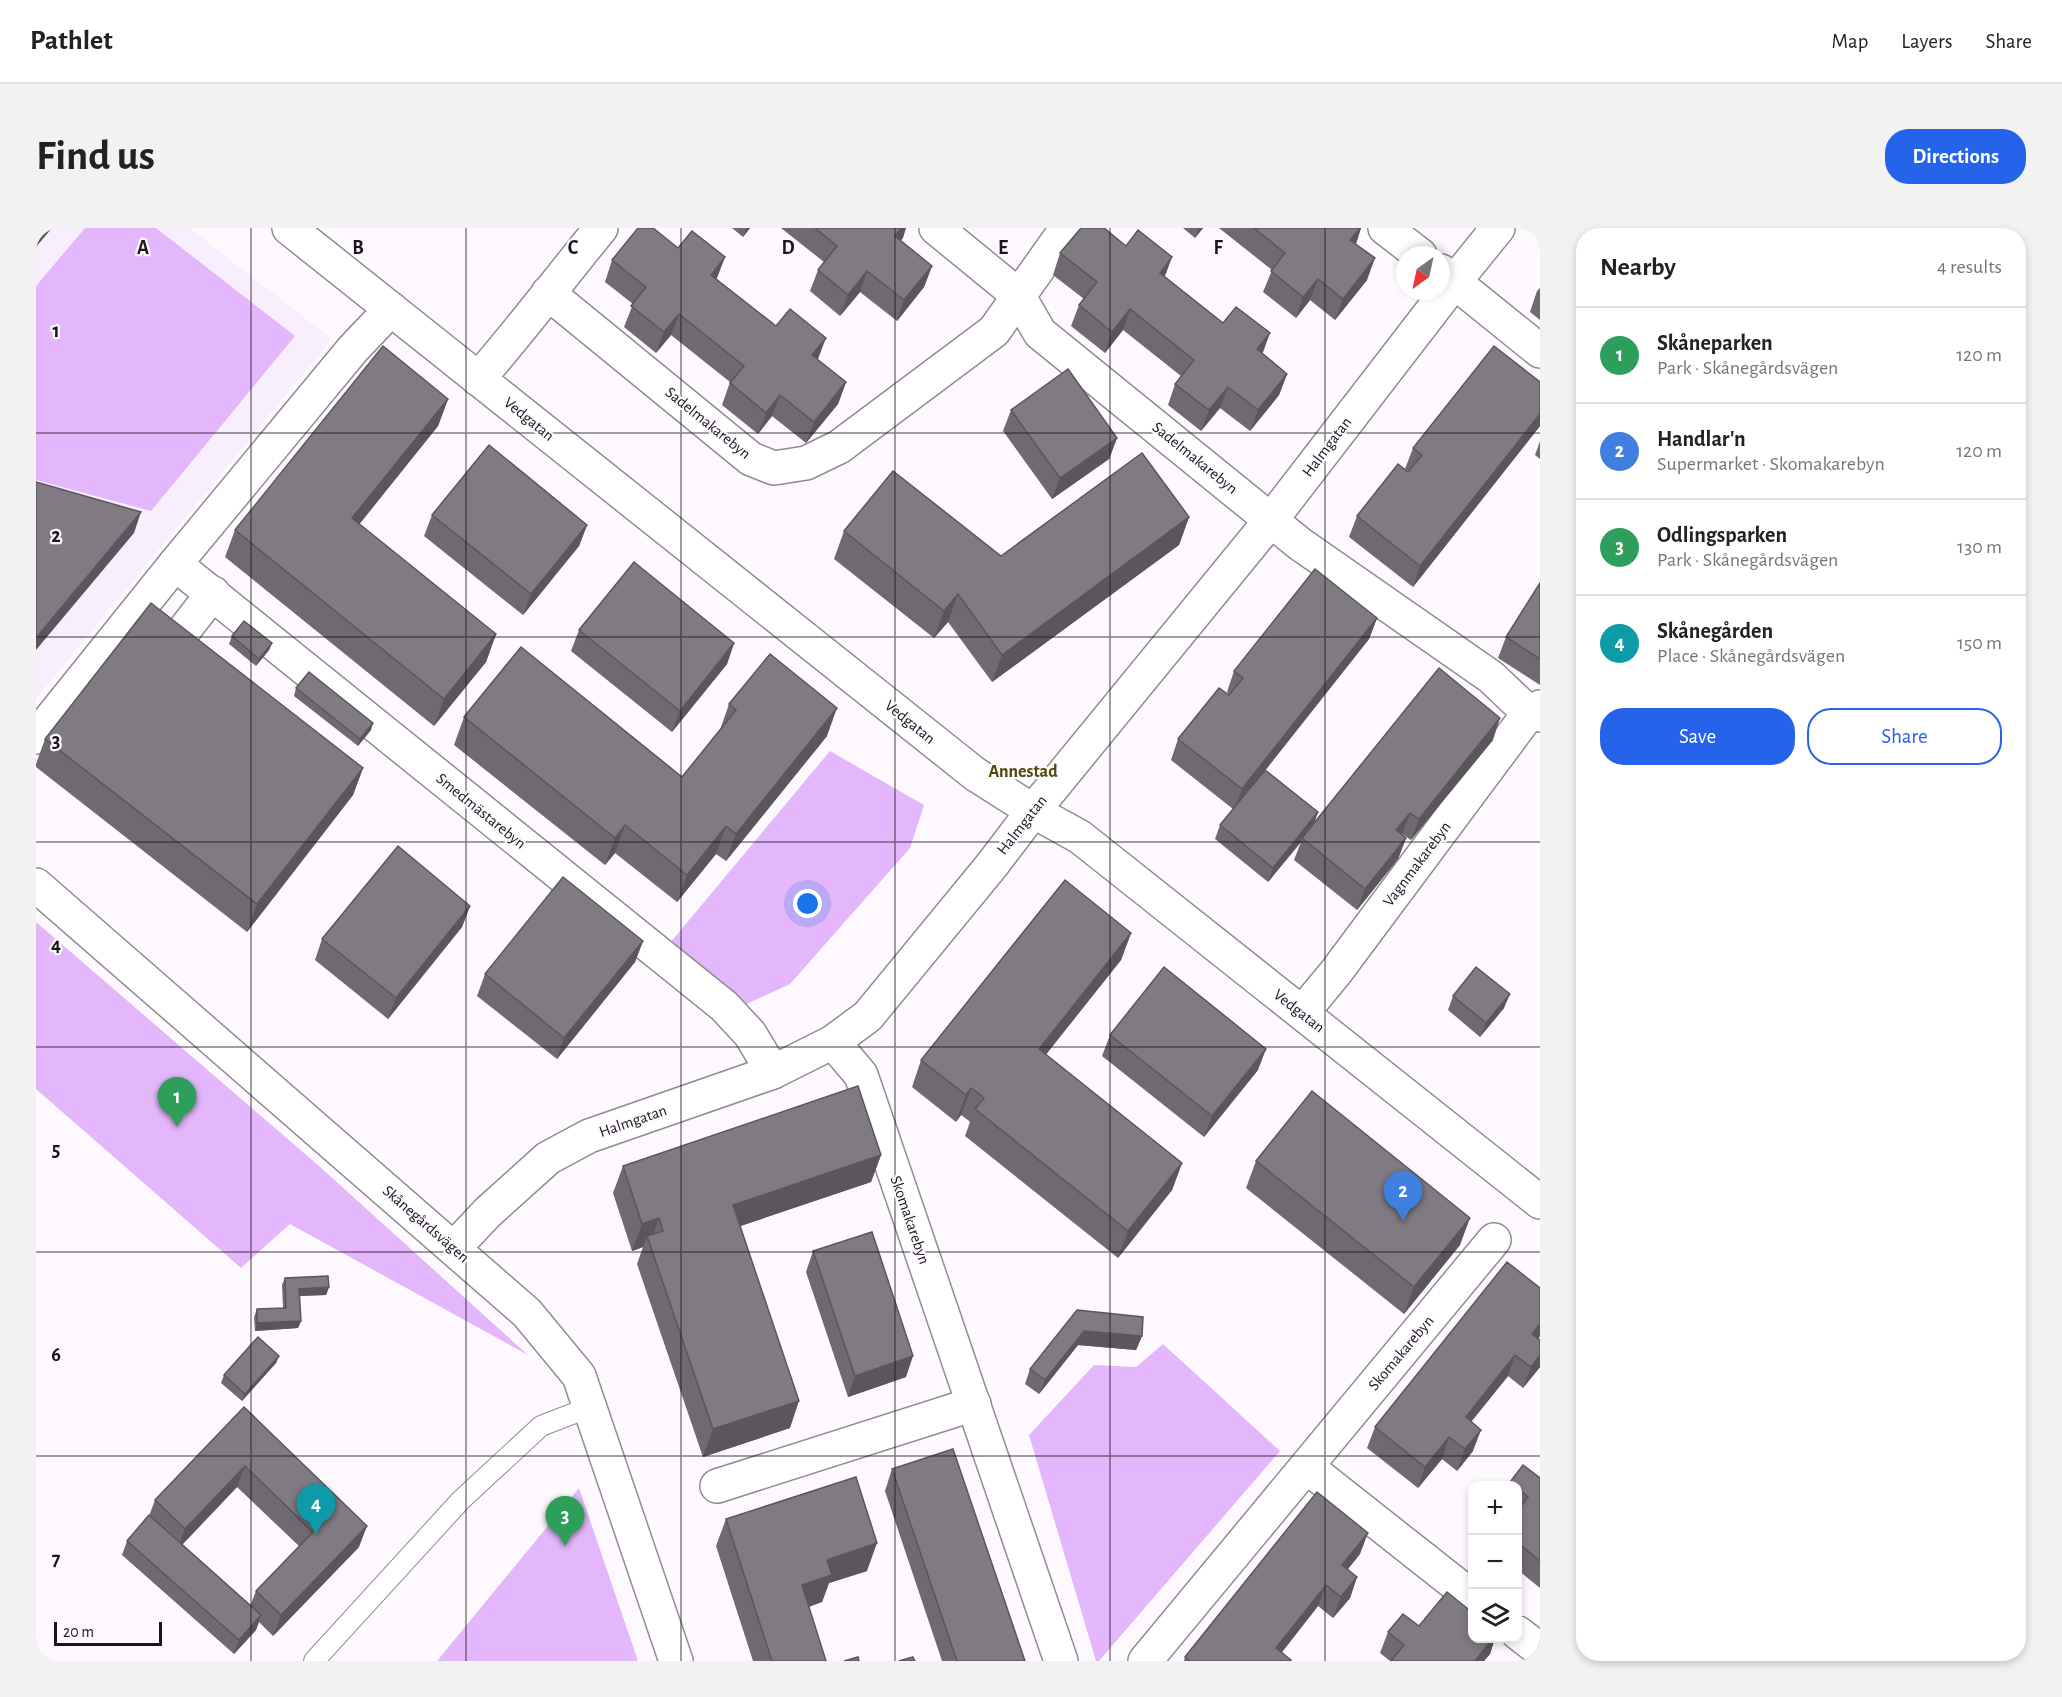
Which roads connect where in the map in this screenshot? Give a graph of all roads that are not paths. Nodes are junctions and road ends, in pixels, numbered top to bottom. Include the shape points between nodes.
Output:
1 (289, 228) edge
2 (601, 228) edge
3 (936, 228) edge
4 (1067, 228) edge
5 (1385, 228) edge
6 (1498, 228) edge
7 (1408, 246) edge
8 (1450, 274) edge
9 (1450, 278) edge
10 (548, 293) junction
11 (1018, 295) junction
12 (1431, 300) edge
13 (391, 309) junction
14 (1540, 351) edge
15 (478, 379) junction
16 (1271, 520) junction
17 (175, 564) junction
18 (213, 593) junction
19 (168, 651) edge
20 (1536, 712) edge
21 (36, 737) edge
22 (1033, 811) junction
23 (36, 885) edge
24 (1302, 1013) junction
25 (833, 1042) junction
26 (773, 1072) junction
27 (1534, 1185) edge
28 (1494, 1239) dead end
29 (454, 1248) junction
30 (974, 1404) junction
31 (590, 1407) junction
32 (1307, 1467) junction
33 (717, 1486) dead end
34 (1468, 1593) edge
35 (1522, 1636) edge
36 (1540, 1650) edge
37 (314, 1661) edge
38 (676, 1661) edge
39 (1061, 1661) edge
40 (1145, 1661) edge

1 - 13 street, Vedgatan
2 - 10 street
3 - 11 street, Sadelmakarebyn
4 - 11 street, Sadelmakarebyn
5 - 7 street
6 - 8 street, Halmgatan
9 - 14 street
10 - 11 street, Sadelmakarebyn via 751,459 774,468 806,463 839,447 994,331
10 - 15 street
11 - 16 street, Sadelmakarebyn via 1040,333
12 - 16 street, Halmgatan
13 - 15 street, Vedgatan
13 - 17 street via 353,349
15 - 22 street, Vedgatan via 975,774
16 - 20 street, Vagnmakarebyn
16 - 22 street, Halmgatan
17 - 18 street, Smedmästarebyn
17 - 21 street
18 - 19 street
18 - 26 street, Smedmästarebyn via 724,1006 750,1034
20 - 24 street, Vagnmakarebyn
22 - 24 street, Vedgatan via 1080,837
22 - 25 street, Halmgatan via 868,1016
23 - 29 street, Skånegårdsvägen
24 - 27 street, Vedgatan
25 - 26 street, Halmgatan
25 - 30 street, Skomakarebyn via 861,1076
26 - 29 street, Halmgatan via 589,1136 548,1158
28 - 32 street, Skomakarebyn
29 - 31 street, Skånegårdsvägen via 527,1313 579,1376
30 - 33 street
30 - 39 street, Skomakarebyn
31 - 37 lane via 541,1426 461,1500
31 - 38 street, Skånegårdsvägen
32 - 34 street
32 - 40 street, Skomakarebyn
35 - 36 street

